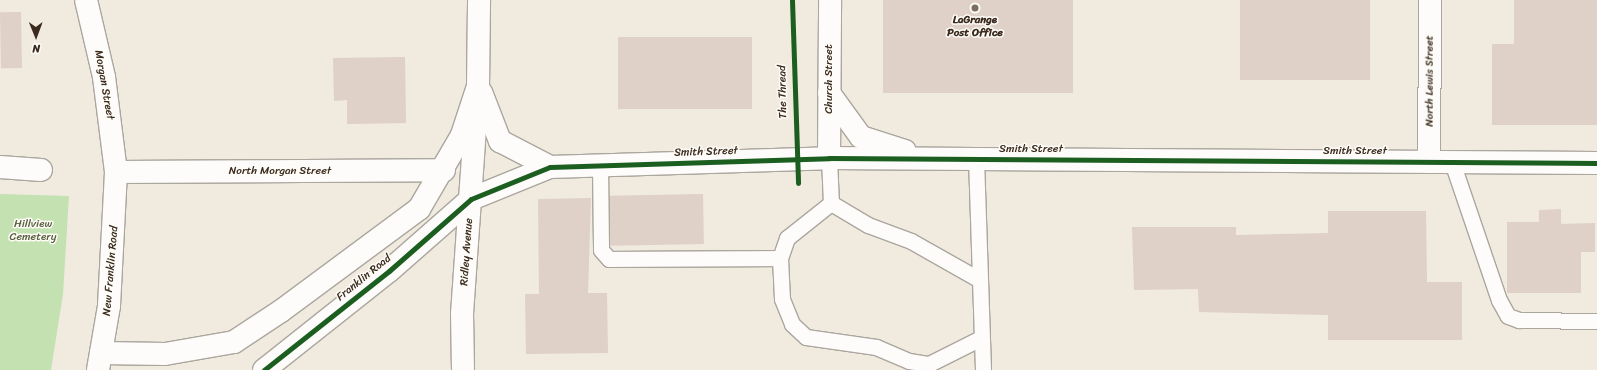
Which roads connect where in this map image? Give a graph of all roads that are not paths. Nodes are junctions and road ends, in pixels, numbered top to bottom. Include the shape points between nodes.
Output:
1 (86, 0) edge
2 (479, 0) edge
3 (830, 0) edge
4 (1430, 0) edge
5 (478, 86) junction
6 (829, 94) junction
7 (829, 158) junction
8 (928, 158) junction
9 (976, 158) junction
10 (1429, 162) junction
11 (1452, 162) junction
12 (1597, 163) edge
13 (600, 166) junction
14 (0, 167) edge
15 (550, 167) junction
16 (41, 170) dead end
17 (444, 170) junction
18 (116, 172) junction
19 (471, 199) junction
20 (831, 203) junction
21 (780, 258) junction
22 (980, 280) junction
23 (1597, 321) edge
24 (981, 338) junction
25 (99, 362) edge
26 (913, 366) edge
27 (265, 369) edge
28 (463, 370) edge
29 (983, 370) edge

1 - 18 main road, Morgan Street via 104,77
2 - 5 main road, Ridley Avenue
3 - 6 main road, Church Street
4 - 10 main road, North Lewis Street
5 - 15 main road, Ridley Avenue via 500,141
5 - 17 main road, Ridley Avenue via 462,136
5 - 19 main road, Ridley Avenue
6 - 7 main road, Church Street
6 - 8 main road, Smith Street via 861,137
7 - 8 main road, Smith Street
7 - 13 main road, Smith Street
7 - 20 lane
8 - 9 main road, Smith Street
9 - 10 main road, Smith Street
9 - 22 lane
10 - 11 main road, Smith Street
11 - 12 main road, Smith Street
11 - 23 lane via 1499,300 1508,316 1519,320
13 - 15 main road, Smith Street
13 - 21 lane via 601,250 609,259
14 - 16 main road
15 - 19 main road, Smith Street
17 - 18 main road, North Morgan Street
17 - 25 main road, Franklin Road via 419,209 281,311 234,342
18 - 25 main road, New Franklin Road via 110,291
19 - 27 main road, Franklin Road via 389,271
19 - 28 main road, Ridley Avenue via 462,314
20 - 21 lane via 787,238
20 - 22 lane via 868,225 911,241
21 - 26 lane via 782,299 792,324 806,337 876,348
22 - 24 lane
24 - 26 lane via 929,364
24 - 29 lane

